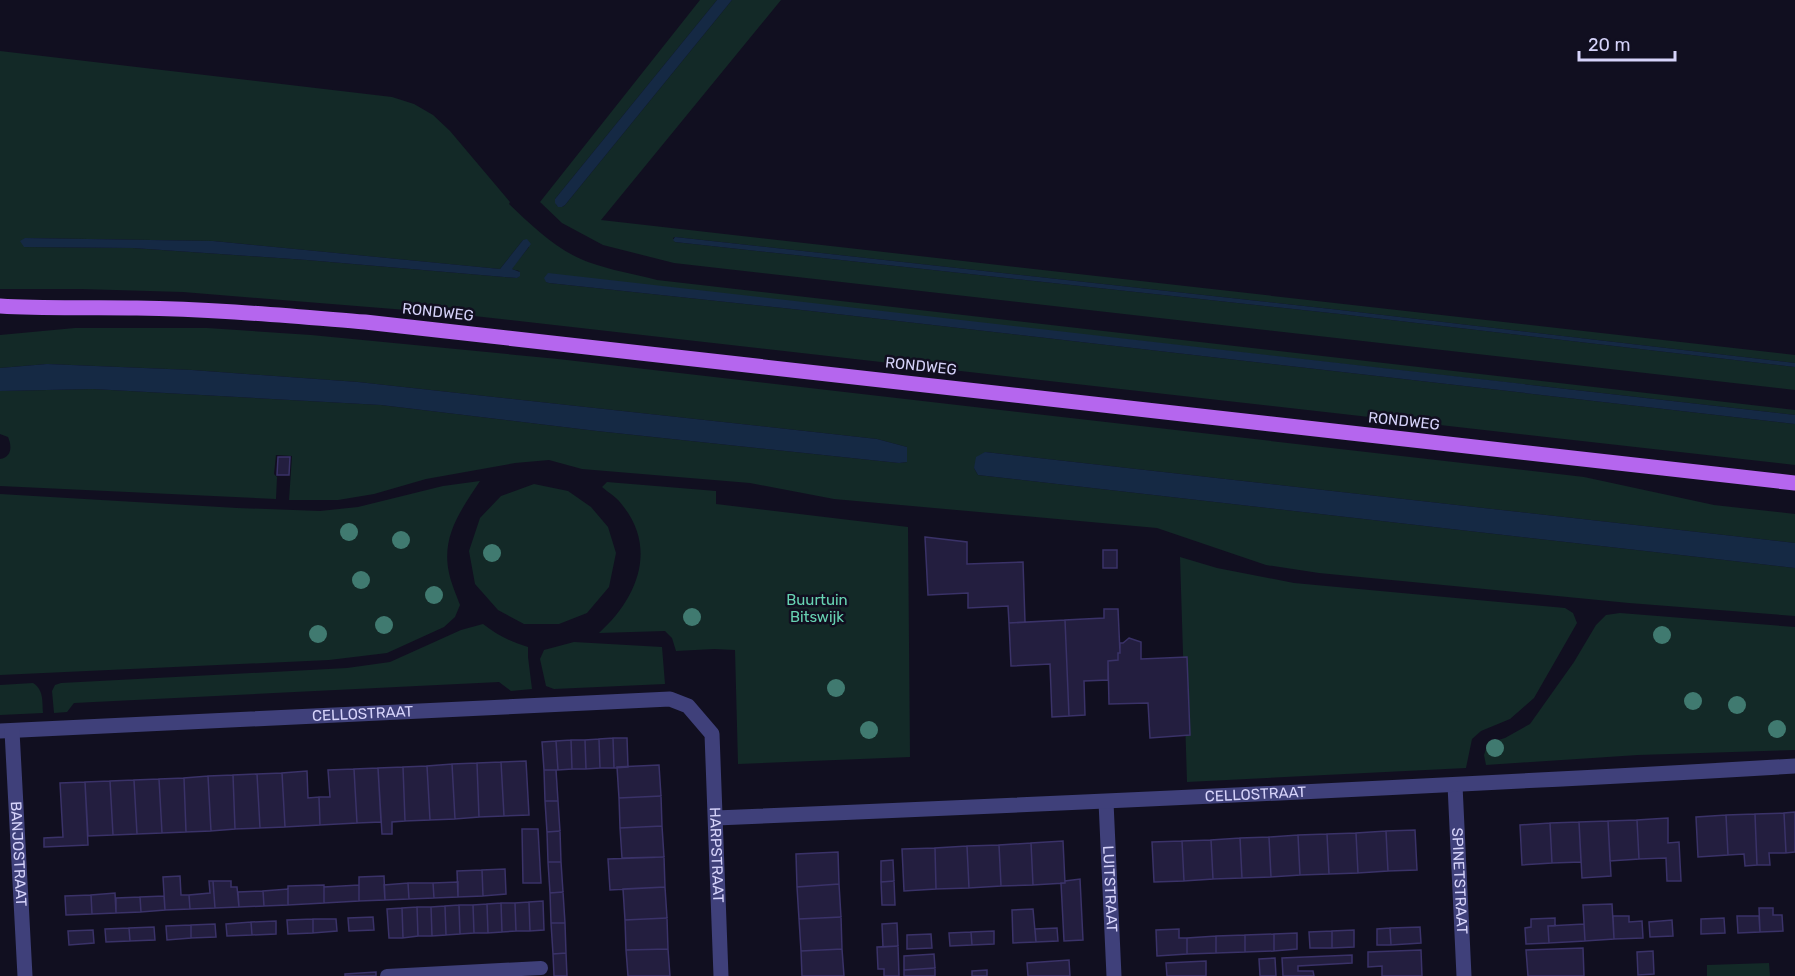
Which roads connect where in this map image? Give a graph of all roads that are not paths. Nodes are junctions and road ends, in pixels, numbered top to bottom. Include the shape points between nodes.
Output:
1 (0, 306) edge
2 (40, 308) junction
3 (0, 316) edge
4 (1795, 483) edge
5 (6, 731) edge
6 (712, 734) joint
7 (1795, 766) edge
8 (1455, 785) junction
9 (1106, 802) junction
10 (716, 818) junction
11 (541, 968) dead end
12 (25, 976) edge
13 (387, 976) edge
14 (721, 976) edge
15 (1113, 976) edge
16 (1464, 976) edge

1 - 2 main road, RONDWEG
2 - 3 main road, RONDWEG
2 - 4 main road, RONDWEG via 138,308 365,322
5 - 6 street, CELLOSTRAAT via 670,699 688,706
5 - 12 street, BANJOSTRAAT
6 - 10 street, HARPSTRAAT
7 - 8 street, CELLOSTRAAT
8 - 9 street, CELLOSTRAAT
8 - 16 street, SPINETSTRAAT
9 - 10 street, CELLOSTRAAT
9 - 15 street, LUITSTRAAT
10 - 14 street, HARPSTRAAT
11 - 13 lane

